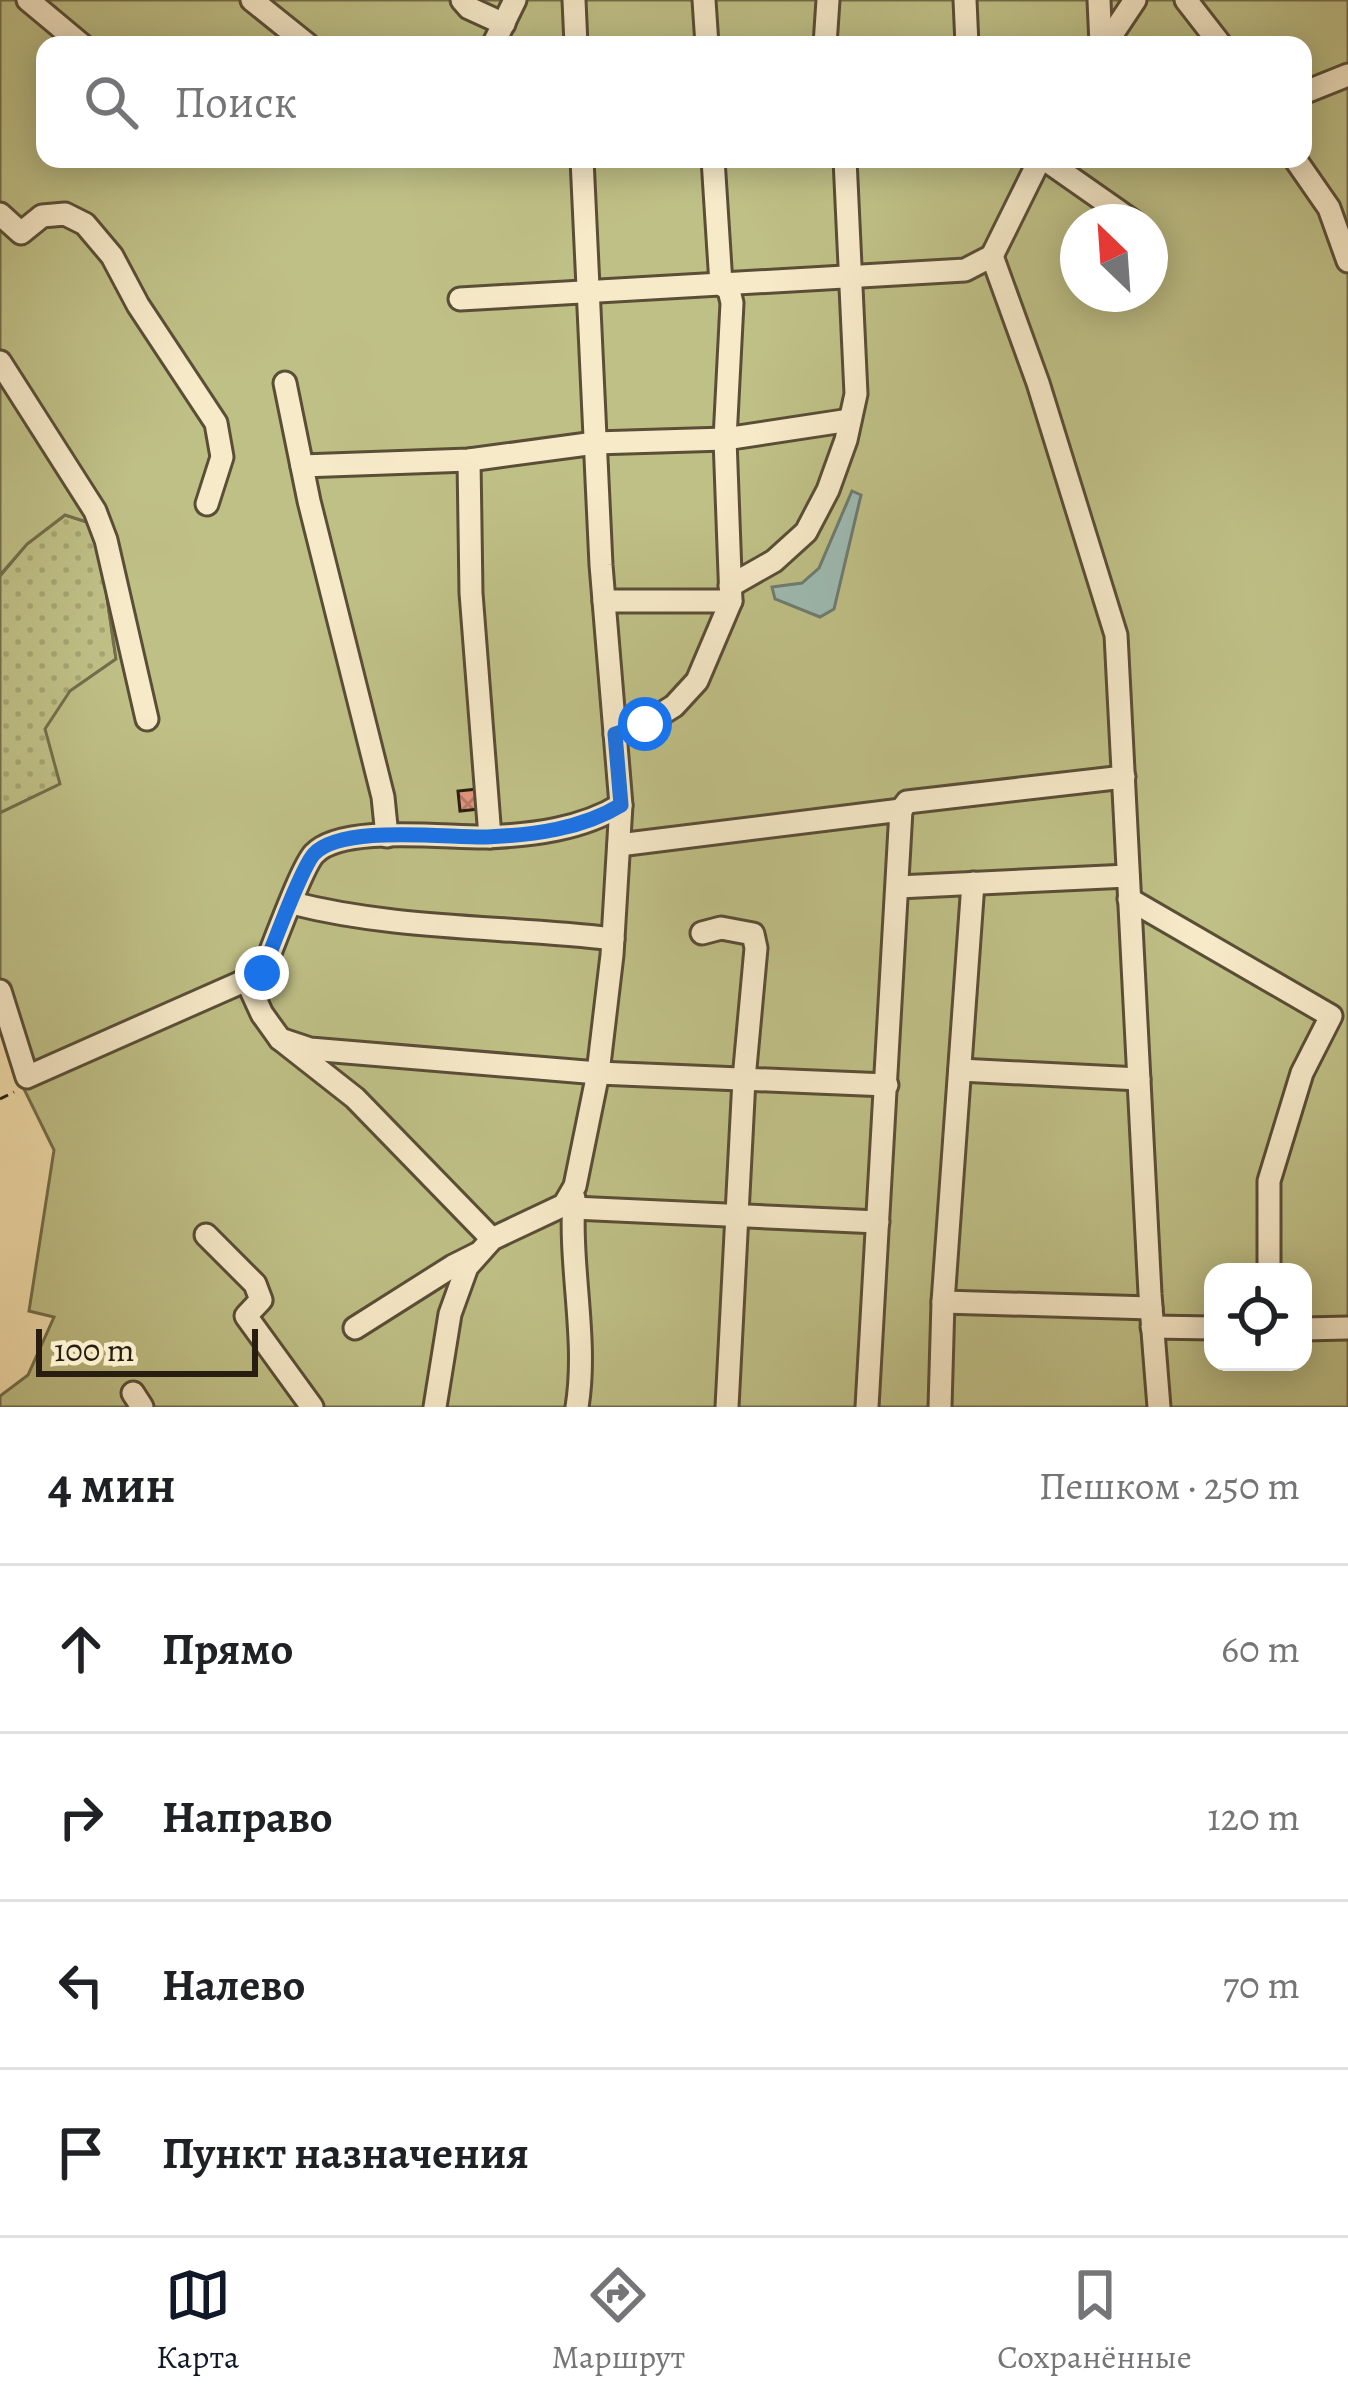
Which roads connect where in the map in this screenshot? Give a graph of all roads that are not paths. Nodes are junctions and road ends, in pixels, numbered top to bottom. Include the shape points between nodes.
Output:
1 (28, 0) edge
2 (251, 0) edge
3 (462, 0) edge
4 (515, 0) edge
5 (574, 0) edge
6 (704, 0) edge
7 (828, 0) edge
8 (965, 0) edge
9 (1099, 0) edge
10 (1136, 0) edge
11 (1186, 0) edge
12 (499, 35) edge
13 (71, 36) edge
14 (297, 36) edge
15 (576, 36) edge
16 (706, 36) edge
17 (826, 36) edge
18 (967, 36) edge
19 (1102, 36) edge
20 (1110, 36) edge
21 (1214, 36) edge
22 (1348, 75) edge
23 (1312, 89) edge
24 (582, 168) edge
25 (714, 168) edge
26 (845, 168) edge
27 (1037, 168) edge
28 (1055, 168) edge
29 (1301, 168) edge
30 (1108, 204) edge
31 (0, 214) edge
32 (992, 256) junction
33 (1348, 261) edge
34 (848, 276) junction
35 (721, 284) junction
36 (589, 292) junction
37 (460, 299) dead end
38 (0, 362) edge
39 (285, 383) dead end
40 (850, 420) junction
41 (725, 439) junction
42 (596, 443) junction
43 (470, 460) junction
44 (302, 466) junction
45 (207, 505) dead end
46 (731, 594) junction
47 (604, 601) junction
48 (147, 719) dead end
49 (615, 734) junction
50 (1124, 777) junction
51 (621, 805) junction
52 (901, 810) junction
53 (387, 836) junction
54 (490, 837) junction
55 (619, 844) junction
56 (973, 883) junction
57 (898, 887) junction
58 (1129, 887) junction
59 (292, 903) junction
60 (702, 933) dead end
61 (613, 939) junction
62 (246, 980) junction
63 (0, 991) edge
64 (1340, 1015) edge
65 (280, 1039) junction
66 (960, 1070) junction
67 (598, 1073) junction
68 (744, 1079) junction
69 (1138, 1079) junction
70 (886, 1085) junction
71 (574, 1197) junction
72 (738, 1217) junction
73 (878, 1222) junction
74 (206, 1235) dead end
75 (486, 1246) junction
76 (1269, 1263) edge
77 (944, 1302) junction
78 (1152, 1318) junction
79 (1204, 1327) edge
80 (355, 1328) dead end
81 (1348, 1328) edge
82 (1312, 1329) edge
83 (312, 1407) edge
84 (435, 1407) edge
85 (577, 1407) edge
86 (727, 1407) edge
87 (867, 1407) edge
88 (940, 1407) edge
89 (1160, 1407) edge

1 - 13 street
2 - 14 street
3 - 12 street
4 - 12 street
5 - 15 street
6 - 16 street
7 - 17 street
8 - 18 street
9 - 19 street
10 - 20 street
11 - 21 street
22 - 23 street
24 - 36 street
25 - 35 street
26 - 34 street
27 - 32 street
28 - 30 street
29 - 33 street via 1329,208
31 - 45 street via 21,232 42,216 65,214 112,256 216,423 222,457
32 - 34 street via 965,270
32 - 50 street via 1116,635
34 - 35 street
34 - 40 street via 856,394
35 - 36 street
35 - 41 street via 732,303
36 - 37 street
36 - 42 street
38 - 48 street via 95,511
39 - 44 street
40 - 41 street
40 - 46 street via 806,532
41 - 42 street
41 - 46 street
42 - 43 street
42 - 47 street
43 - 44 street
43 - 54 street via 470,593
44 - 53 street
46 - 47 street
46 - 49 street via 697,681 674,706
47 - 49 street
49 - 51 street
50 - 52 street via 907,802
50 - 58 street
51 - 54 street via 598,819
51 - 55 street
52 - 55 street
52 - 57 street
53 - 54 street
53 - 59 street via 332,842 313,855
55 - 61 street
56 - 57 street
56 - 58 street
56 - 66 street
57 - 70 street
58 - 64 street
58 - 69 street
59 - 61 street via 407,924
59 - 62 street via 262,973
60 - 68 street via 753,934
61 - 67 street
62 - 63 street via 28,1077
62 - 65 street
64 - 76 street via 1302,1073 1269,1181
65 - 67 street via 310,1049
65 - 75 street via 355,1098
66 - 69 street
66 - 77 street
67 - 68 street
67 - 71 street
68 - 70 street
68 - 72 street
69 - 78 street
70 - 73 street
71 - 72 street
71 - 75 street
71 - 85 street
72 - 73 street
72 - 86 street
73 - 87 street
74 - 83 street via 255,1284 261,1300 246,1316
75 - 80 street
75 - 84 street via 467,1267 450,1315
77 - 78 street
77 - 88 street
78 - 79 street
78 - 89 street
81 - 82 street

